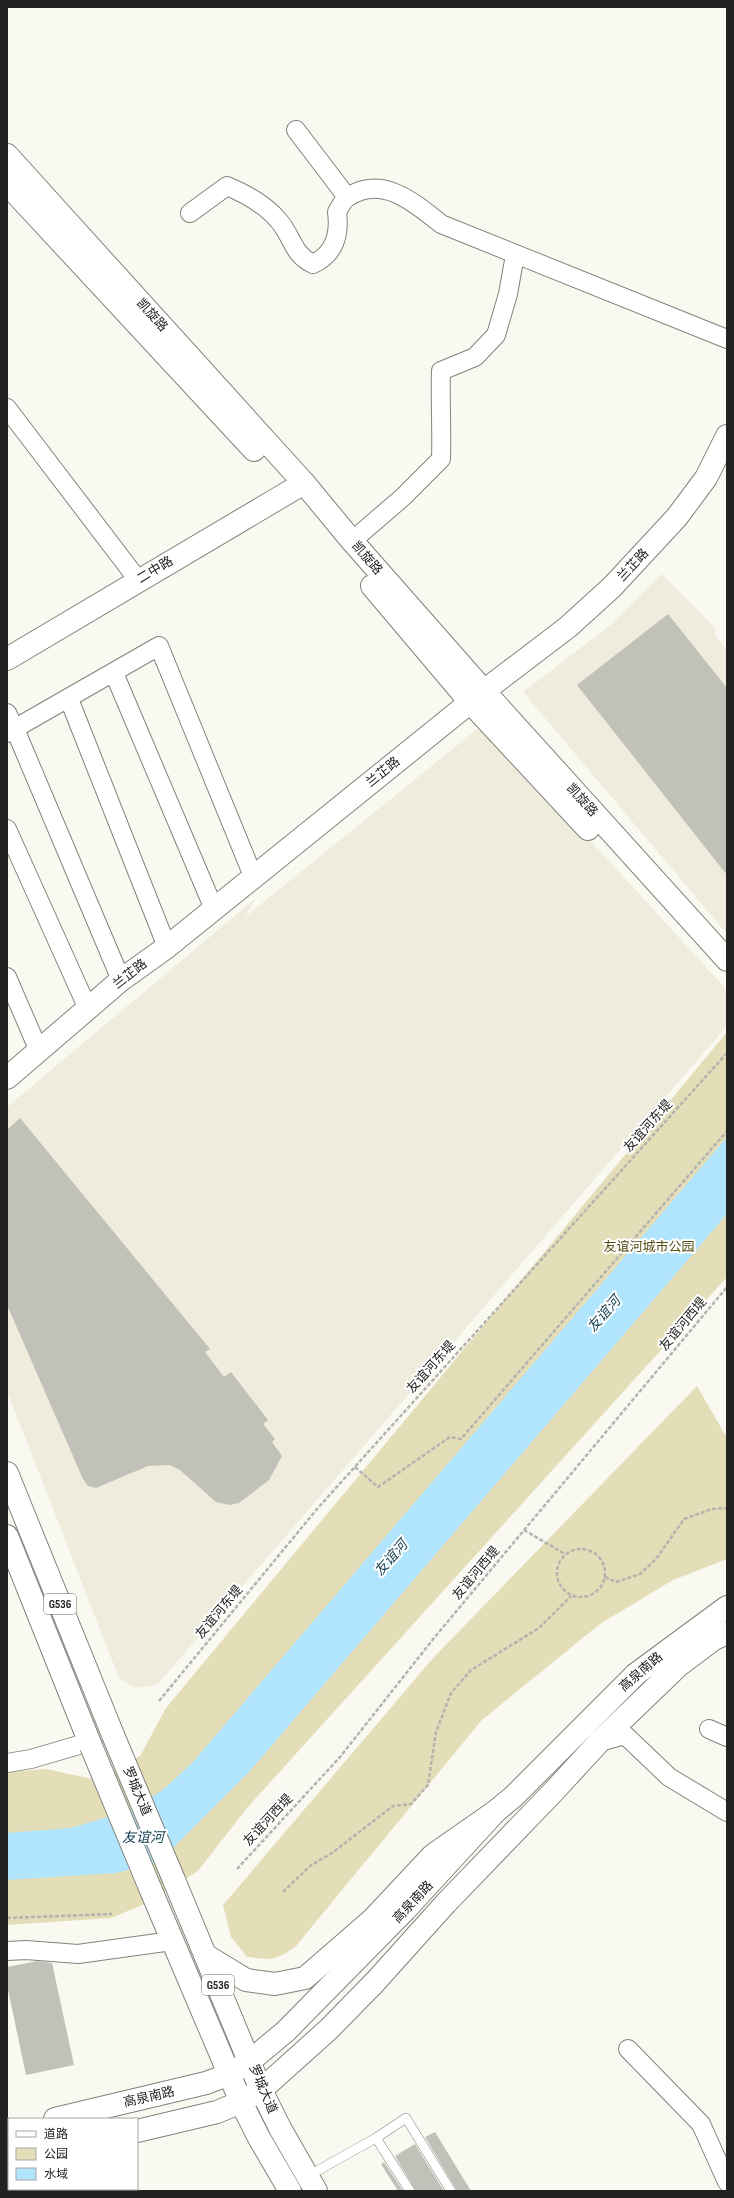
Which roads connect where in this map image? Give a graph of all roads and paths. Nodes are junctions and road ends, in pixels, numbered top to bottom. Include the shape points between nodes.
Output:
1 (296, 130) dead end
2 (7, 155) edge
3 (7, 184) edge
4 (347, 197) junction
5 (190, 213) dead end
6 (515, 255) junction
7 (727, 339) edge
8 (7, 408) edge
9 (727, 436) edge
10 (297, 486) junction
11 (352, 541) junction
12 (138, 580) junction
13 (7, 659) edge
14 (114, 672) junction
15 (477, 697) junction
16 (69, 699) junction
17 (10, 725) edge
18 (7, 829) edge
19 (253, 876) junction
20 (214, 909) junction
21 (167, 947) junction
22 (727, 960) edge
23 (727, 969) edge
24 (7, 977) edge
25 (121, 980) junction
26 (88, 1010) junction
27 (39, 1051) junction
28 (727, 1052) edge
29 (7, 1078) edge
30 (727, 1131) edge
31 (727, 1287) edge
32 (355, 1467) junction
33 (7, 1473) edge
34 (727, 1508) edge
35 (524, 1530) junction
36 (7, 1536) edge
37 (565, 1554) junction
38 (605, 1577) junction
39 (571, 1596) junction
40 (727, 1607) edge
41 (727, 1633) edge
42 (158, 1701) dead end
43 (709, 1729) dead end
44 (727, 1737) edge
45 (599, 1742) junction
46 (90, 1744) junction
47 (7, 1763) edge
48 (496, 1811) junction
49 (727, 1812) edge
50 (237, 1869) dead end
51 (283, 1892) dead end
52 (112, 1914) dead end
53 (7, 1918) edge
54 (172, 1941) junction
55 (7, 1951) edge
56 (205, 1955) junction
57 (628, 2049) dead end
58 (250, 2061) junction
59 (230, 2074) junction
60 (262, 2090) junction
61 (241, 2102) junction
62 (59, 2118) edge
63 (138, 2131) edge
64 (376, 2138) junction
65 (727, 2182) edge
66 (312, 2183) edge
67 (290, 2191) edge
68 (410, 2191) edge
69 (451, 2191) edge

1 - 4 street
2 - 10 main road, 凯旋路
3 - 10 main road
4 - 5 street via 337,212 339,227 334,246 323,259 313,264 302,258 279,221 247,195 227,186
4 - 6 street via 372,187 408,198 441,224
6 - 7 street
6 - 11 street via 508,294 496,335 475,357 441,371 441,459 403,497
8 - 12 street
9 - 15 main road, 兰芷路 via 706,478 677,517 618,581 568,627
10 - 11 main road, 凯旋路
10 - 12 main road, 二中路
10 - 15 main road
11 - 15 main road, 凯旋路
12 - 13 main road, 二中路
14 - 16 street
14 - 19 street via 159,646
14 - 20 street
15 - 19 main road, 兰芷路
15 - 22 main road, 凯旋路
15 - 23 main road via 718,968
16 - 17 street
16 - 21 street
17 - 25 street
18 - 26 street
19 - 20 main road, 兰芷路
20 - 21 main road, 兰芷路
21 - 25 main road, 兰芷路
24 - 27 street
25 - 26 main road, 兰芷路
26 - 27 main road, 兰芷路
27 - 29 main road, 兰芷路
28 - 32 path, 友谊河东堤
30 - 32 path via 461,1439 450,1437 378,1487
31 - 35 path, 友谊河西堤
32 - 42 path, 友谊河东堤
33 - 56 main road, 罗城大道 / G536, bridge
34 - 38 path via 712,1508 684,1519 656,1559 640,1574 616,1582
35 - 37 path
35 - 50 path, 友谊河西堤 via 340,1757
36 - 46 main road, 罗城大道 / G536
37 - 38 path via 580,1549 596,1554 601,1561
37 - 39 path via 556,1568 556,1576 564,1591
38 - 39 path via 603,1584 593,1594
39 - 51 path via 539,1628 471,1670 451,1693 436,1732 428,1785 411,1804 393,1806 332,1853 310,1866
40 - 48 main road, 高泉南路 via 636,1674
41 - 45 main road, 高泉南路 via 714,1639 678,1666
43 - 44 street
45 - 49 street via 625,1735 669,1777
45 - 60 main road, 高泉南路 via 375,1982 329,2029
46 - 47 street
46 - 54 main road, 罗城大道 / G536, bridge
48 - 56 main road via 432,1855 373,1918 306,1978 275,1984 246,1980
48 - 58 main road, 高泉南路 via 325,1992 286,2031
52 - 53 path
54 - 55 street via 78,1954
54 - 59 main road, 罗城大道 / G536
56 - 58 main road, 罗城大道 / G536
57 - 65 street via 701,2124
58 - 59 main road, 高泉南路
58 - 60 main road, 罗城大道 / G536
59 - 61 main road, 罗城大道 / G536
59 - 62 main road, 高泉南路 via 190,2088
60 - 61 main road, 高泉南路
60 - 66 main road, 罗城大道 / G536 via 281,2130
61 - 63 main road, 高泉南路 via 217,2112
61 - 67 main road, 罗城大道 / G536
64 - 66 lane
64 - 68 lane
64 - 69 lane via 406,2118

